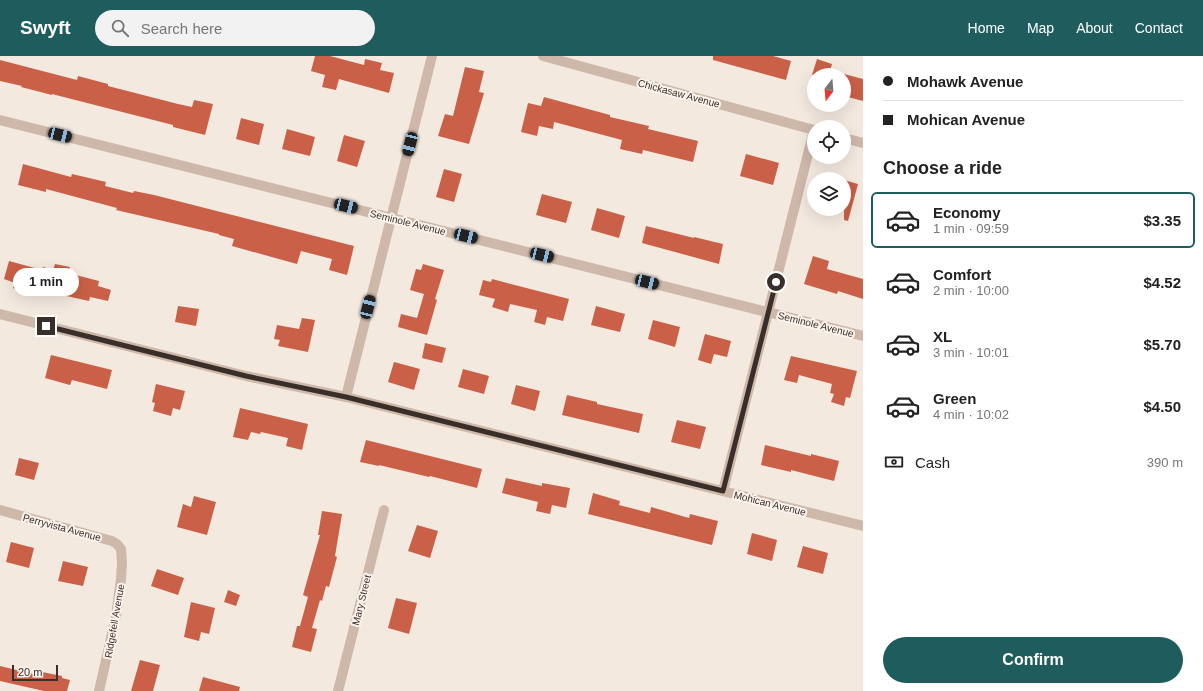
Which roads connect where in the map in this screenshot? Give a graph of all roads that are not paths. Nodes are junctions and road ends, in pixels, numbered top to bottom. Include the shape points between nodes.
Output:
1 (432, 56) edge
2 (543, 56) edge
3 (0, 120) edge
4 (807, 128) edge
5 (851, 140) edge
6 (863, 143) edge
7 (807, 158) edge
8 (391, 218) junction
9 (768, 312) junction
10 (0, 314) edge
11 (863, 336) edge
12 (346, 397) junction
13 (723, 491) junction
14 (0, 510) edge
15 (384, 510) dead end
16 (863, 526) edge
17 (121, 549) joint
18 (99, 691) edge
19 (338, 691) edge

1 - 8 street
2 - 4 street, Chickasaw Avenue
3 - 8 street, Seminole Avenue
5 - 6 street
7 - 9 street
8 - 9 street, Seminole Avenue
8 - 12 street
9 - 11 street, Seminole Avenue
9 - 13 street
10 - 12 street, Mohican Avenue via 246,376
12 - 13 street, Mohican Avenue
13 - 16 street, Mohican Avenue
14 - 17 street, Perryvista Avenue via 112,541
15 - 19 street, Mary Street
17 - 18 street, Ridgefell Avenue via 122,563 116,616

